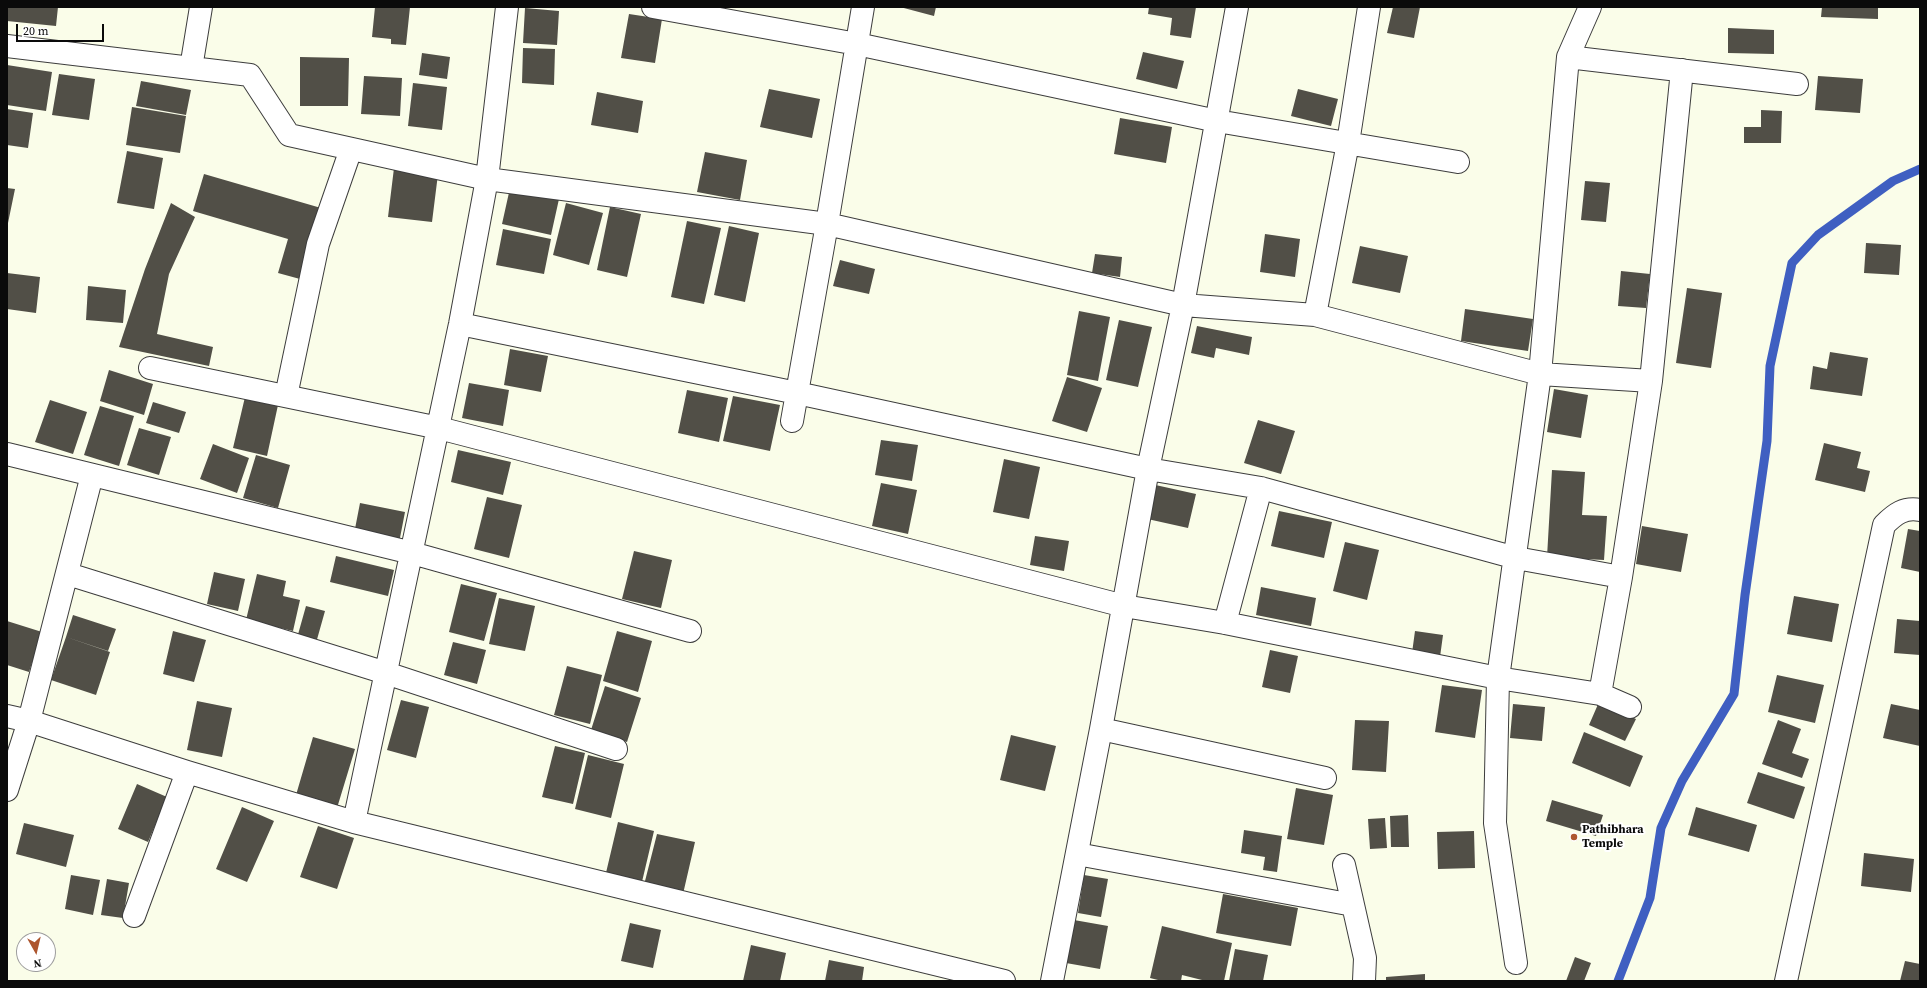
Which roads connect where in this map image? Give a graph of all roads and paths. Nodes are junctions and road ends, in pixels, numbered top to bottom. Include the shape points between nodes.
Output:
1 (201, 7) edge
2 (507, 7) edge
3 (654, 7) edge
4 (863, 7) edge
5 (1237, 7) edge
6 (1369, 7) edge
7 (1590, 7) edge
8 (857, 44) junction
9 (7, 46) edge
10 (1568, 57) junction
11 (191, 68) junction
12 (1682, 70) junction
13 (1797, 84) dead end
14 (1217, 121) junction
15 (1348, 143) junction
16 (351, 149) junction
17 (1458, 162) dead end
18 (487, 179) junction
19 (827, 224) junction
20 (1183, 305) junction
21 (1315, 315) junction
22 (460, 324) junction
23 (150, 368) dead end
24 (1540, 374) junction
25 (1651, 381) junction
26 (797, 394) junction
27 (286, 396) junction
28 (792, 421) dead end
29 (439, 428) junction
30 (7, 454) edge
31 (1148, 469) junction
32 (92, 475) junction
33 (1261, 488) junction
34 (1920, 510) edge
35 (412, 554) junction
36 (1516, 558) junction
37 (68, 574) junction
38 (1621, 577) junction
39 (1124, 606) junction
40 (1225, 623) junction
41 (690, 631) dead end
42 (386, 673) junction
43 (1498, 678) junction
44 (1600, 694) junction
45 (1630, 707) dead end
46 (7, 716) edge
47 (29, 721) junction
48 (1101, 729) junction
49 (616, 749) dead end
50 (187, 772) junction
51 (1325, 778) dead end
52 (7, 790) edge
53 (354, 822) junction
54 (1077, 854) junction
55 (1344, 865) dead end
56 (1353, 905) junction
57 (134, 916) dead end
58 (1516, 964) dead end
59 (1004, 981) edge
60 (1052, 981) edge
61 (1364, 981) edge
62 (1786, 981) edge

1 - 11 street
2 - 18 street
3 - 8 street
4 - 8 street
5 - 14 street
6 - 15 street
7 - 10 street
8 - 14 street
8 - 19 street
9 - 11 street
10 - 12 street
10 - 24 street
11 - 16 street via 250,75 289,135
12 - 13 street
12 - 25 street
14 - 15 street
14 - 20 street
15 - 17 street
15 - 21 street
16 - 18 street
16 - 27 street via 318,244
18 - 19 street
18 - 22 street
19 - 20 street
19 - 26 street
20 - 21 street
20 - 31 street
21 - 24 street
22 - 26 street
22 - 29 street
23 - 27 street
24 - 25 street
24 - 36 street
25 - 38 street
26 - 28 street
26 - 31 street
27 - 29 street
29 - 35 street
29 - 39 street
30 - 32 street
31 - 33 street
31 - 39 street
32 - 35 street
32 - 37 street
33 - 36 street
33 - 40 street
34 - 62 street via 1912,509 1895,514 1884,525
35 - 41 street
35 - 42 street
36 - 38 street
36 - 43 street
37 - 42 street
37 - 47 street
38 - 44 street
39 - 40 street
39 - 48 street
40 - 43 street
42 - 49 street
42 - 53 street
43 - 44 street
43 - 58 street via 1495,822
44 - 45 street
46 - 47 street
47 - 50 street
47 - 52 street
48 - 51 street
48 - 54 street
50 - 53 street
50 - 57 street
53 - 59 street
54 - 56 street
54 - 60 street
55 - 56 street
56 - 61 street via 1365,958

